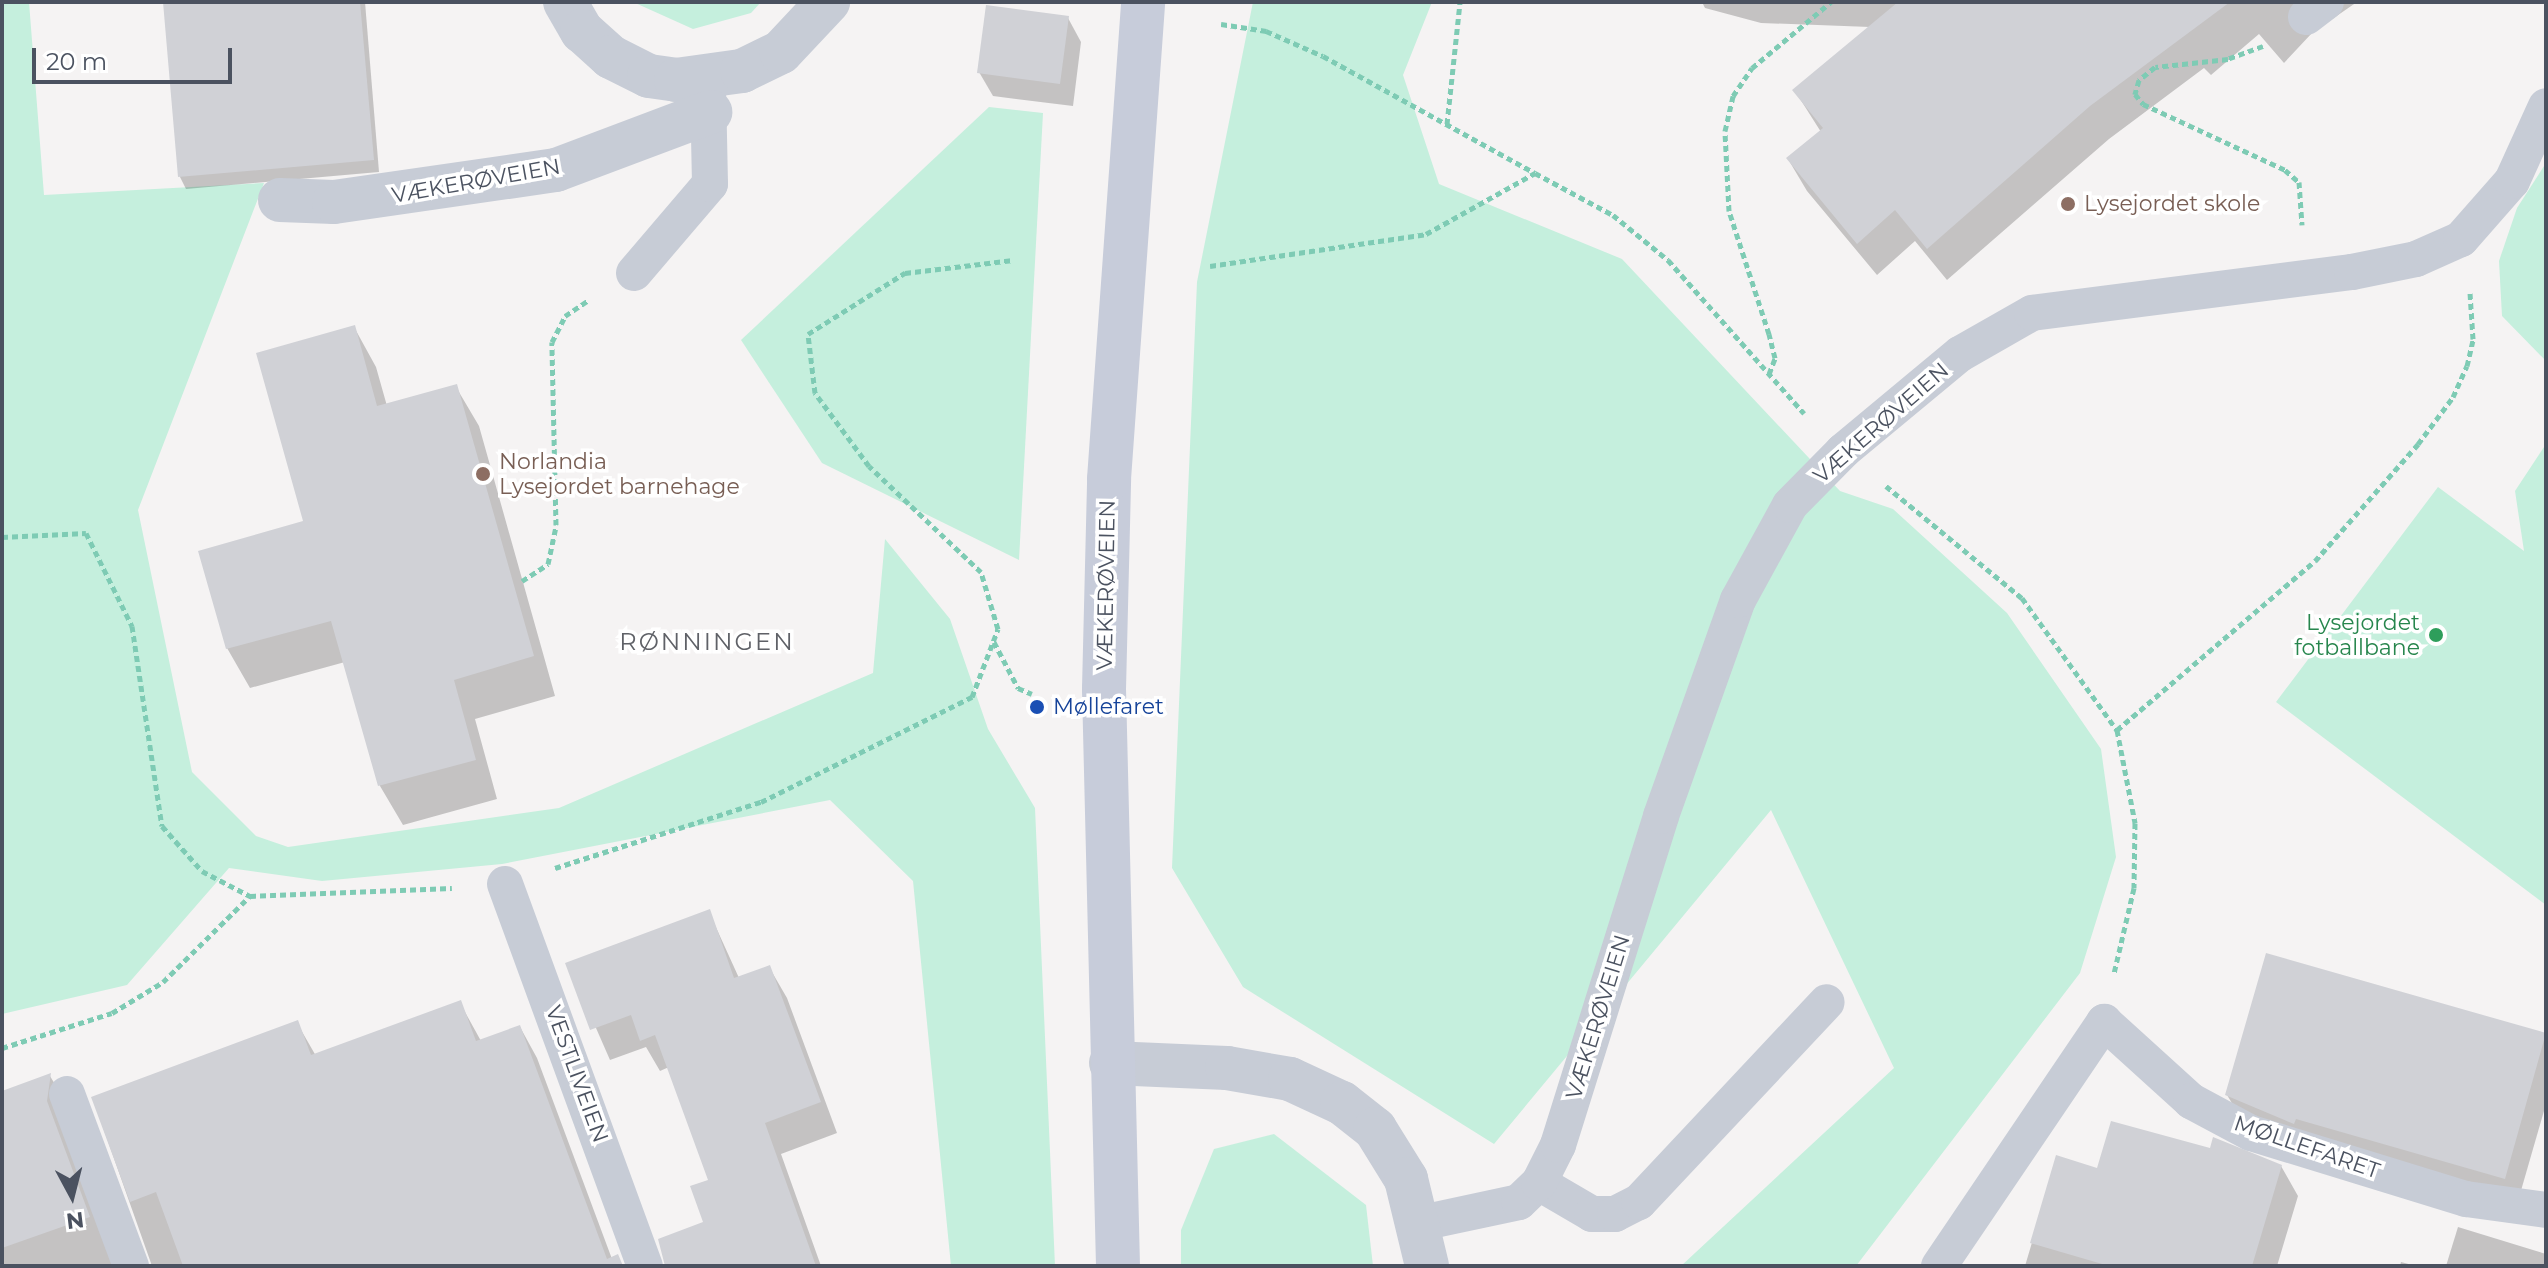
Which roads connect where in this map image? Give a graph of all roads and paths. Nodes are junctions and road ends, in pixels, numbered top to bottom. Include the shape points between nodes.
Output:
1 (565, 2) edge
2 (828, 2) edge
3 (1143, 2) edge
4 (1460, 2) edge
5 (1831, 2) edge
6 (2316, 10) edge
7 (1221, 24) dead end
8 (709, 95) junction
9 (2546, 106) edge
10 (1447, 125) junction
11 (1535, 173) junction
12 (280, 200) dead end
13 (2461, 239) junction
14 (1013, 260) dead end
15 (1210, 266) dead end
16 (634, 273) joint
17 (2287, 280) junction
18 (1769, 374) junction
19 (1843, 451) junction
20 (2, 537) edge
21 (522, 581) dead end
22 (994, 641) junction
23 (1032, 694) dead end
24 (2117, 730) junction
25 (505, 884) junction
26 (250, 896) junction
27 (1827, 1002) dead end
28 (2104, 1022) junction
29 (2, 1048) edge
30 (1111, 1063) junction
31 (67, 1094) dead end
32 (1539, 1183) junction
33 (2546, 1210) edge
34 (1421, 1223) junction
35 (131, 1266) edge
36 (645, 1266) edge
37 (1118, 1266) edge
38 (1427, 1266) edge
39 (1939, 1266) edge

1 - 8 street, VÆKERØVEIEN via 582,31 631,68
2 - 8 street, VÆKERØVEIEN via 781,52
3 - 30 main road, VÆKERØVEIEN via 1109,479 1104,689
4 - 10 path
5 - 18 path via 1752,68 1733,96 1725,131 1729,211 1775,358
6 - 17 path via 2256,51 2155,67 2139,80 2135,94 2143,104 2243,148 2299,182 2303,221
7 - 10 path via 1266,31 1323,56
8 - 12 street, VÆKERØVEIEN via 556,170 334,202
8 - 16 lane via 710,184
9 - 13 lane, VÆKERØVEIEN via 2512,181
10 - 11 path
11 - 15 path via 1426,234
11 - 18 path via 1613,215 1668,260
13 - 17 lane, VÆKERØVEIEN via 2416,259
13 - 24 path via 2473,339 2453,397 2315,561
14 - 22 path via 905,273 808,334 815,393 869,466 981,572 998,629
16 - 21 path via 565,316 552,342 556,525 548,564
17 - 19 lane, VÆKERØVEIEN via 2032,313 1960,354
18 - 19 path
19 - 24 path via 2022,598
19 - 32 lane, VÆKERØVEIEN via 1790,505 1764,544 1738,600 1661,816 1558,1145
20 - 26 path via 86,533 132,626 162,826 202,871
22 - 23 path via 1018,688
22 - 25 path via 972,697 761,802
24 - 28 path via 2135,823 2134,888
25 - 26 path via 325,897
25 - 36 lane, VESTLIVEIEN
26 - 29 path via 163,982 112,1013
27 - 32 lane via 1639,1202 1615,1214 1592,1214
28 - 33 lane, MØLLEFARET via 2191,1101 2251,1133 2466,1199
28 - 39 lane
30 - 34 street via 1227,1068 1290,1079 1342,1103 1375,1129 1406,1179
30 - 37 main road, VÆKERØVEIEN
31 - 35 lane
32 - 34 lane, VÆKERØVEIEN via 1519,1202
34 - 38 street

